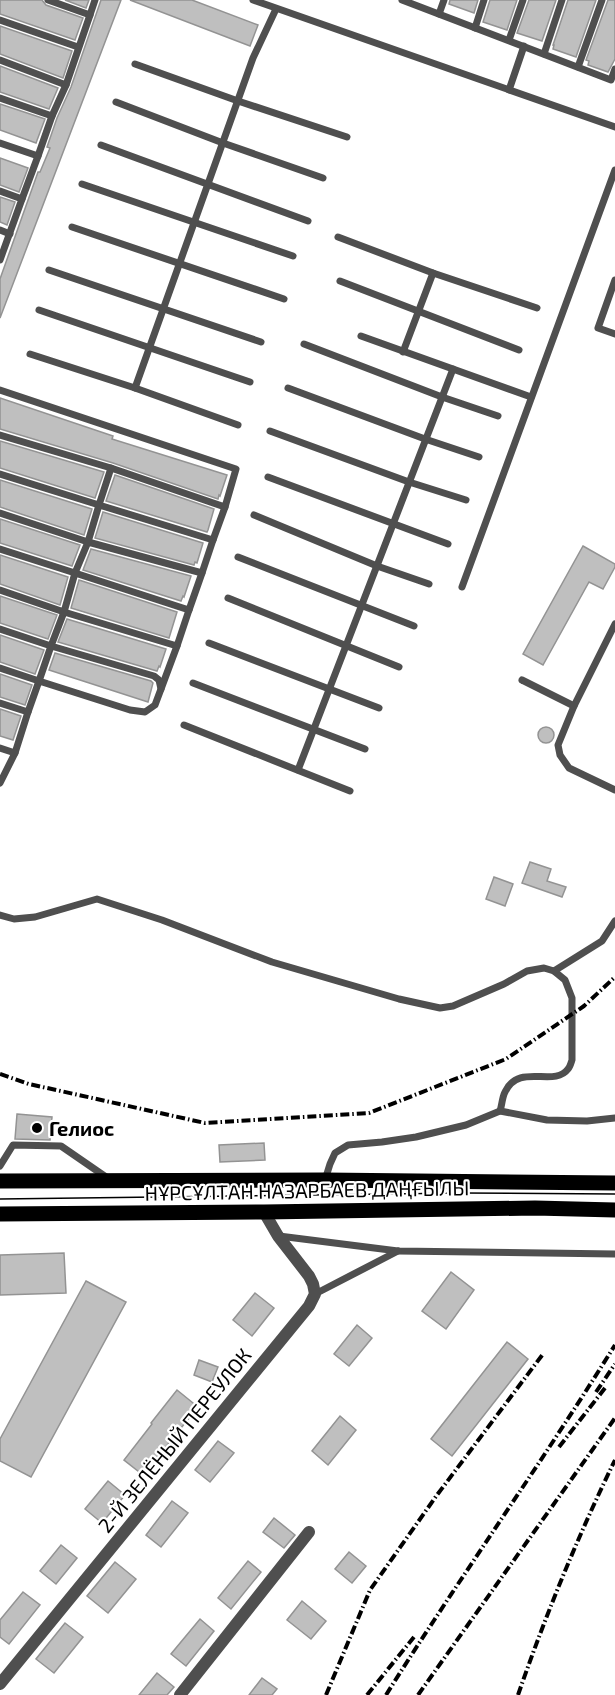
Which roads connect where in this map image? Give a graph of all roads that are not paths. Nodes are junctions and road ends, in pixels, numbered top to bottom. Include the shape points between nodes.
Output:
1 (48, 0) edge
2 (95, 0) edge
3 (253, 0) edge
4 (402, 0) edge
5 (444, 0) edge
6 (484, 0) edge
7 (523, 0) edge
8 (562, 0) edge
9 (602, 0) edge
10 (276, 9) junction
11 (439, 14) junction
12 (90, 15) junction
13 (0, 21) edge
14 (475, 27) junction
15 (509, 40) junction
16 (524, 46) junction
17 (78, 47) junction
18 (544, 54) junction
19 (0, 60) edge
20 (135, 64) dead end
21 (578, 67) junction
22 (615, 69) edge
23 (66, 85) junction
24 (509, 90) junction
25 (0, 98) edge
26 (238, 101) junction
27 (116, 102) dead end
28 (52, 116) junction
29 (615, 128) edge
30 (347, 137) dead end
31 (0, 143) edge
32 (223, 143) junction
33 (101, 145) dead end
34 (38, 156) junction
35 (615, 170) edge
36 (323, 178) dead end
37 (614, 179) edge
38 (81, 184) dead end
39 (208, 185) junction
40 (0, 191) edge
41 (22, 199) junction
42 (308, 221) dead end
43 (194, 223) junction
44 (72, 227) dead end
45 (0, 230) edge
46 (10, 234) junction
47 (338, 237) dead end
48 (293, 256) dead end
49 (0, 260) edge
50 (179, 264) junction
51 (49, 270) dead end
52 (433, 273) junction
53 (615, 280) edge
54 (340, 281) dead end
55 (284, 299) dead end
56 (537, 308) dead end
57 (163, 309) junction
58 (39, 310) dead end
59 (418, 312) junction
60 (615, 334) edge
61 (361, 336) dead end
62 (261, 342) dead end
63 (304, 344) dead end
64 (149, 348) junction
65 (519, 350) dead end
66 (403, 352) junction
67 (30, 354) dead end
68 (453, 369) junction
69 (250, 382) dead end
70 (135, 388) junction
71 (288, 388) dead end
72 (0, 390) edge
73 (442, 397) junction
74 (531, 397) junction
75 (498, 416) dead end
76 (238, 425) dead end
77 (270, 431) dead end
78 (0, 435) edge
79 (425, 439) junction
80 (478, 457) dead end
81 (111, 468) junction
82 (0, 474) edge
83 (268, 477) dead end
84 (409, 482) junction
85 (466, 500) dead end
86 (99, 505) junction
87 (225, 507) junction
88 (0, 513) edge
89 (254, 515) dead end
90 (393, 523) junction
91 (213, 540) junction
92 (88, 542) junction
93 (448, 544) dead end
94 (0, 549) edge
95 (238, 558) dead end
96 (376, 566) junction
97 (75, 573) junction
98 (202, 573) junction
99 (429, 584) dead end
100 (462, 587) dead end
101 (0, 590) edge
102 (228, 598) dead end
103 (361, 607) junction
104 (189, 610) junction
105 (64, 612) junction
106 (615, 624) edge
107 (414, 626) dead end
108 (0, 629) edge
109 (209, 643) dead end
110 (51, 646) junction
111 (177, 646) junction
112 (345, 646) junction
113 (399, 667) dead end
114 (0, 668) edge
115 (522, 680) dead end
116 (39, 681) junction
117 (193, 683) dead end
118 (161, 689) junction
119 (329, 689) junction
120 (0, 703) edge
121 (574, 706) junction
122 (379, 708) dead end
123 (28, 712) junction
124 (184, 725) dead end
125 (313, 730) junction
126 (0, 748) edge
127 (365, 749) dead end
128 (15, 753) junction
129 (298, 770) junction
130 (0, 783) edge
131 (615, 790) edge
132 (350, 791) dead end
133 (0, 915) edge
134 (615, 921) edge
135 (554, 971) junction
136 (511, 1083) junction
137 (518, 1090) dead end
138 (500, 1111) junction
139 (615, 1118) edge
140 (0, 1166) edge
141 (325, 1180) junction
142 (0, 1181) edge
143 (112, 1182) junction
144 (615, 1183) edge
145 (615, 1209) edge
146 (264, 1212) junction
147 (0, 1214) edge
148 (278, 1236) junction
149 (398, 1251) junction
150 (615, 1254) edge
151 (315, 1294) junction
152 (309, 1532) dead end
153 (0, 1684) edge
154 (180, 1695) edge

1 - 12 lane
2 - 12 lane
3 - 10 lane
4 - 11 lane
5 - 11 lane
6 - 14 lane
7 - 15 lane
8 - 18 lane
9 - 21 lane
10 - 24 lane
10 - 26 lane
11 - 14 lane
12 - 17 lane
13 - 17 lane
14 - 15 lane
15 - 16 lane
16 - 18 lane
16 - 24 lane
17 - 23 lane
18 - 21 lane
19 - 23 lane
20 - 26 lane
21 - 22 lane via 611,80
23 - 28 lane
24 - 29 lane
25 - 28 lane
26 - 30 lane
26 - 32 lane
27 - 32 lane
28 - 34 lane
31 - 34 lane
32 - 36 lane
32 - 39 lane
33 - 39 lane
34 - 41 lane
35 - 37 lane
37 - 74 lane
38 - 43 lane
39 - 42 lane
39 - 43 lane
40 - 41 lane
41 - 46 lane
43 - 48 lane
43 - 50 lane
44 - 50 lane
45 - 46 lane
46 - 49 lane
47 - 52 lane
50 - 55 lane
50 - 57 lane
51 - 57 lane
52 - 56 lane
52 - 59 lane
53 - 60 lane via 598,328
54 - 59 lane
57 - 62 lane
57 - 64 lane
58 - 64 lane
59 - 65 lane
59 - 66 lane
61 - 66 lane
63 - 73 lane
64 - 69 lane
64 - 70 lane
66 - 68 lane
67 - 70 lane
68 - 73 lane
68 - 74 lane
70 - 76 lane
71 - 79 lane
72 - 87 lane via 236,469
73 - 75 lane
73 - 79 lane
74 - 100 lane
77 - 84 lane
78 - 81 lane
79 - 80 lane
79 - 84 lane
81 - 86 lane
81 - 87 lane
82 - 86 lane
83 - 90 lane
84 - 85 lane
84 - 90 lane
86 - 91 lane
86 - 92 lane
87 - 91 lane
88 - 92 lane
89 - 96 lane
90 - 93 lane
90 - 96 lane
91 - 98 lane
92 - 97 lane
92 - 98 lane
94 - 97 lane
95 - 103 lane
96 - 99 lane
96 - 103 lane
97 - 104 lane
97 - 105 lane
98 - 104 lane
101 - 105 lane
102 - 112 lane
103 - 107 lane
103 - 112 lane
104 - 111 lane
105 - 110 lane
105 - 111 lane
106 - 121 lane
108 - 110 lane
109 - 119 lane
110 - 116 lane
110 - 118 lane via 154,676
111 - 118 lane
112 - 113 lane
112 - 119 lane
114 - 116 lane
115 - 121 lane
116 - 118 lane via 130,710 146,711 155,705
116 - 123 lane
117 - 125 lane
119 - 122 lane
119 - 125 lane
120 - 123 lane
121 - 131 lane via 558,745 560,755 569,768
123 - 128 lane
124 - 129 lane
125 - 127 lane
125 - 129 lane
126 - 128 lane
128 - 130 lane
129 - 132 lane
133 - 135 lane via 14,919 35,917 97,899 272,962 440,1008 453,1006 527,972 544,968
134 - 135 lane via 602,941
135 - 136 lane via 565,980 572,998 572,1060 568,1070 559,1076 522,1077
136 - 137 lane
136 - 138 lane
138 - 139 lane via 547,1120
138 - 141 lane via 466,1125 416,1137 348,1145 335,1153
140 - 143 lane via 13,1145 61,1146
141 - 143 main road, НҰРСҰЛТАН НАЗАРБАЕВ ДАҢҒЫЛЫ
141 - 144 main road, НҰРСҰЛТАН НАЗАРБАЕВ ДАҢҒЫЛЫ
142 - 143 main road, НҰРСҰЛТАН НАЗАРБАЕВ ДАҢҒЫЛЫ
145 - 146 main road, НҰРСҰЛТАН НАЗАРБАЕВ ДАҢҒЫЛЫ
146 - 147 main road, НҰРСҰЛТАН НАЗАРБАЕВ ДАҢҒЫЛЫ
146 - 148 street
148 - 149 lane
148 - 151 street via 309,1276
149 - 150 lane
149 - 151 lane
151 - 153 street, 2-Й ЗЕЛЁНЫЙ ПЕРЕУЛОК
152 - 154 street

